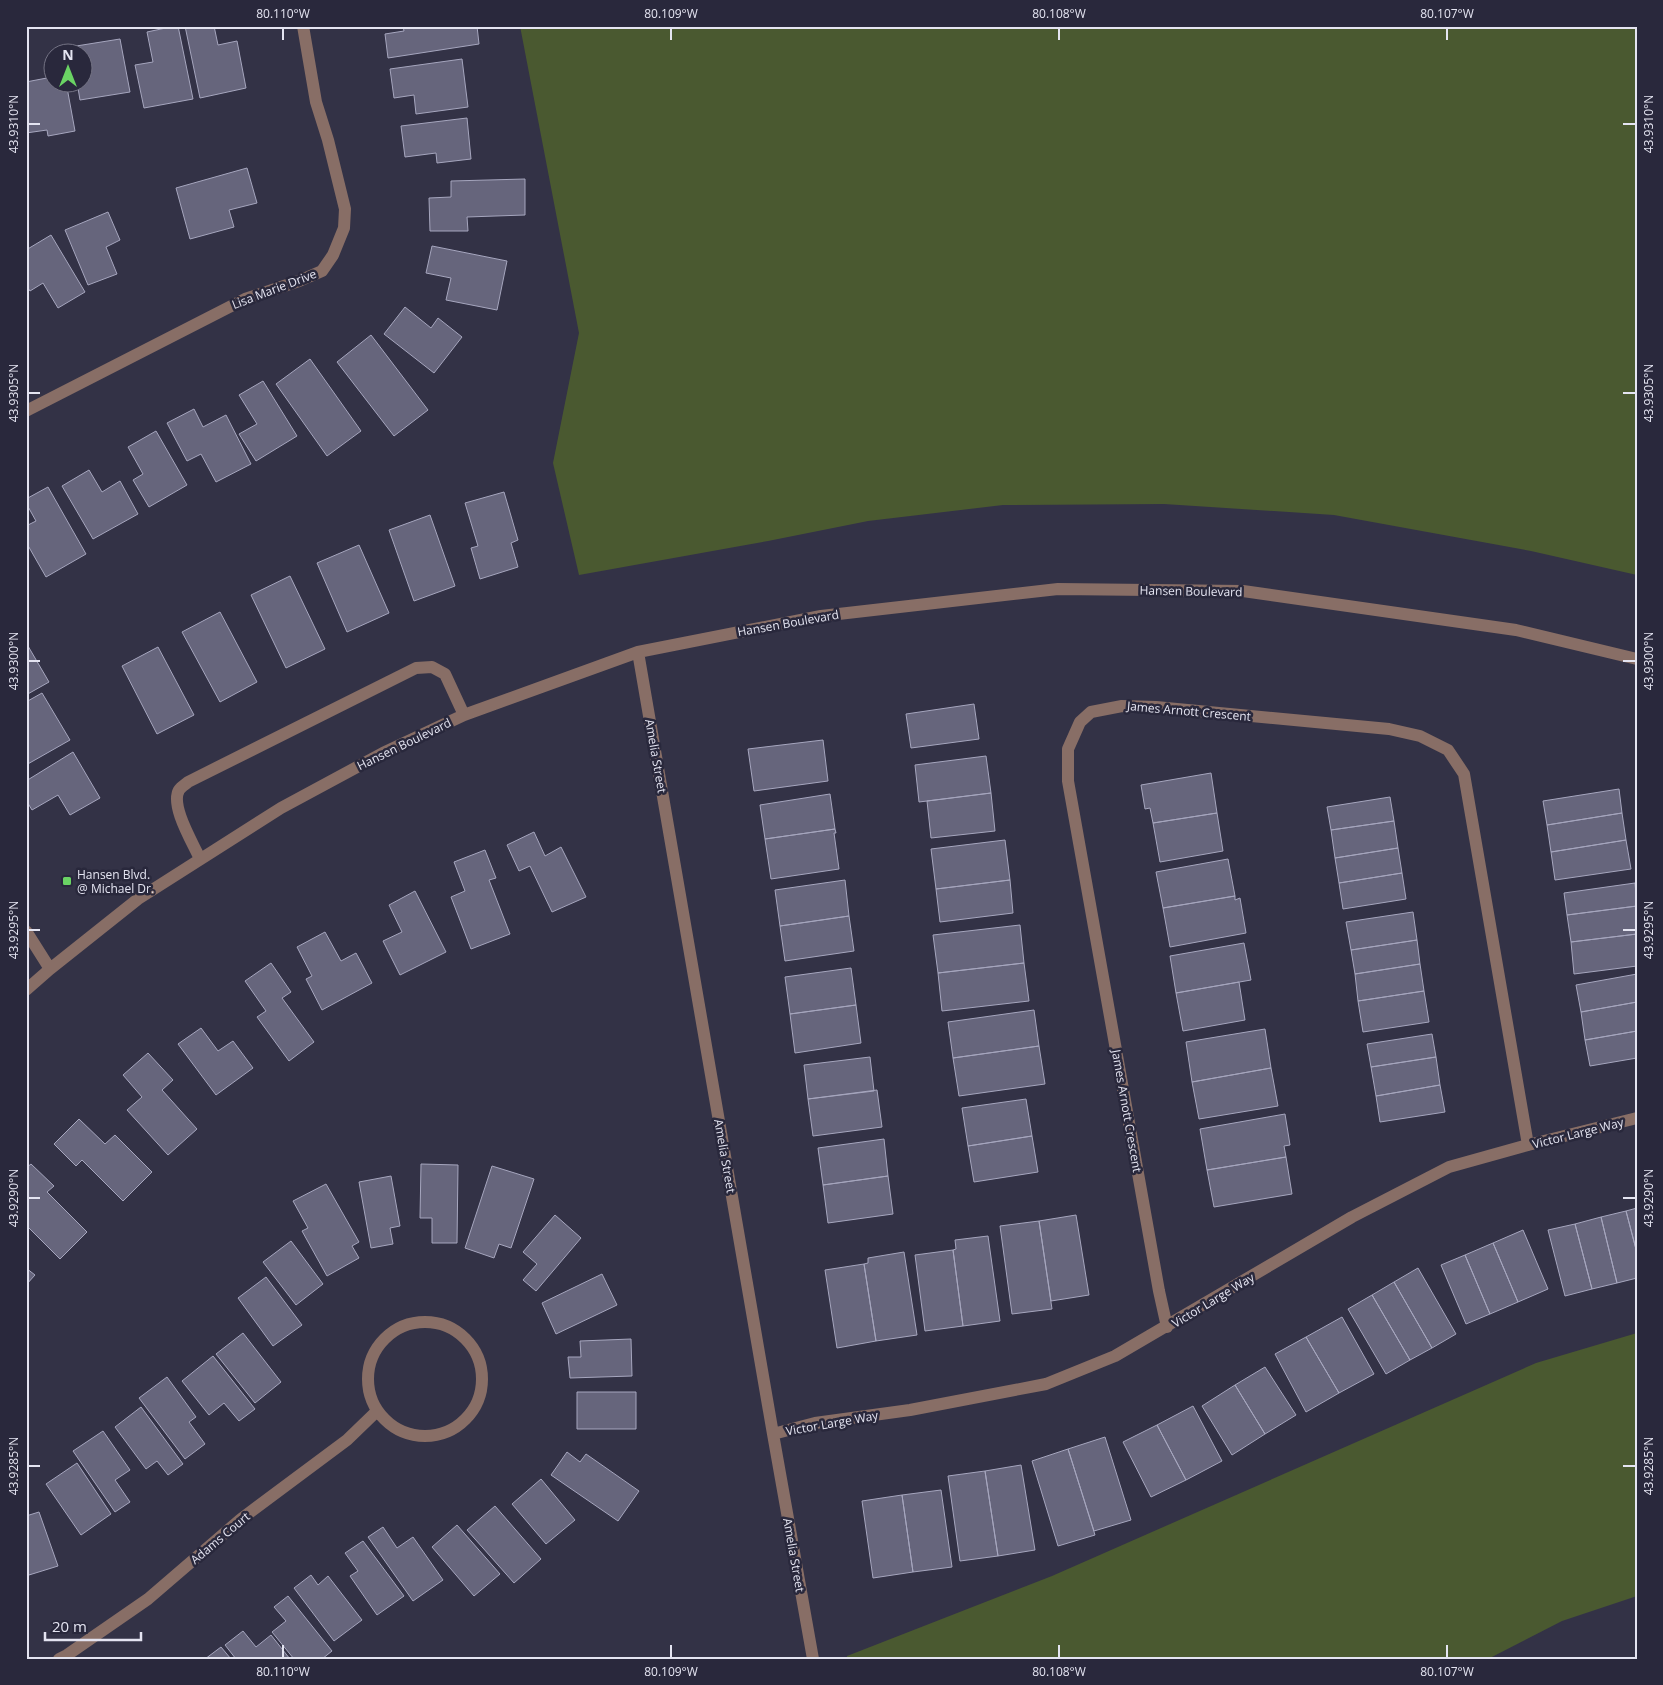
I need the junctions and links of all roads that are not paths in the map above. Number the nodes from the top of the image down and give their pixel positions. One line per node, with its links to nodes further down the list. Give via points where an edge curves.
1 (303, 26): 2 (street, Lisa Marie Drive, via 316,102 345,209 344,228 333,255 322,271 244,299)
2 (26, 411)
3 (638, 652): 4 (street, Hansen Boulevard, via 821,616 1078,589 1243,591 1516,630); 5 (street, Hansen Boulevard); 14 (street, Amelia Street)
4 (1637, 659)
5 (464, 715): 6 (street, Hansen Boulevard, via 289,803); 6 (street, via 446,674 432,667 416,668 188,782 179,790 178,812)
6 (200, 859): 8 (street, Hansen Boulevard, via 138,899)
7 (26, 931): 8 (street)
8 (50, 969): 9 (street, Hansen Boulevard)
9 (26, 990)
10 (1637, 1118): 11 (street, Victor Large Way)
11 (1528, 1145): 12 (street, Victor Large Way, via 1449,1167 1352,1217); 12 (street, James Arnott Crescent, via 1464,774 1448,750 1420,736 1389,729 1156,707 1122,706 1092,712 1080,722 1068,749 1068,781)
12 (1167, 1327): 14 (street, Victor Large Way, via 1115,1356 1046,1384)
13 (377, 1411): 13 (street, via 391,1426 409,1434 429,1436 450,1430 467,1419 479,1399 483,1379 481,1364 472,1346 447,1326 427,1322 409,1324 391,1332 374,1352 368,1373 369,1393); 15 (street, Adams Court, via 346,1440 241,1519 148,1599)
14 (772, 1434): 16 (street, Amelia Street)
15 (59, 1659)
16 (813, 1659)

